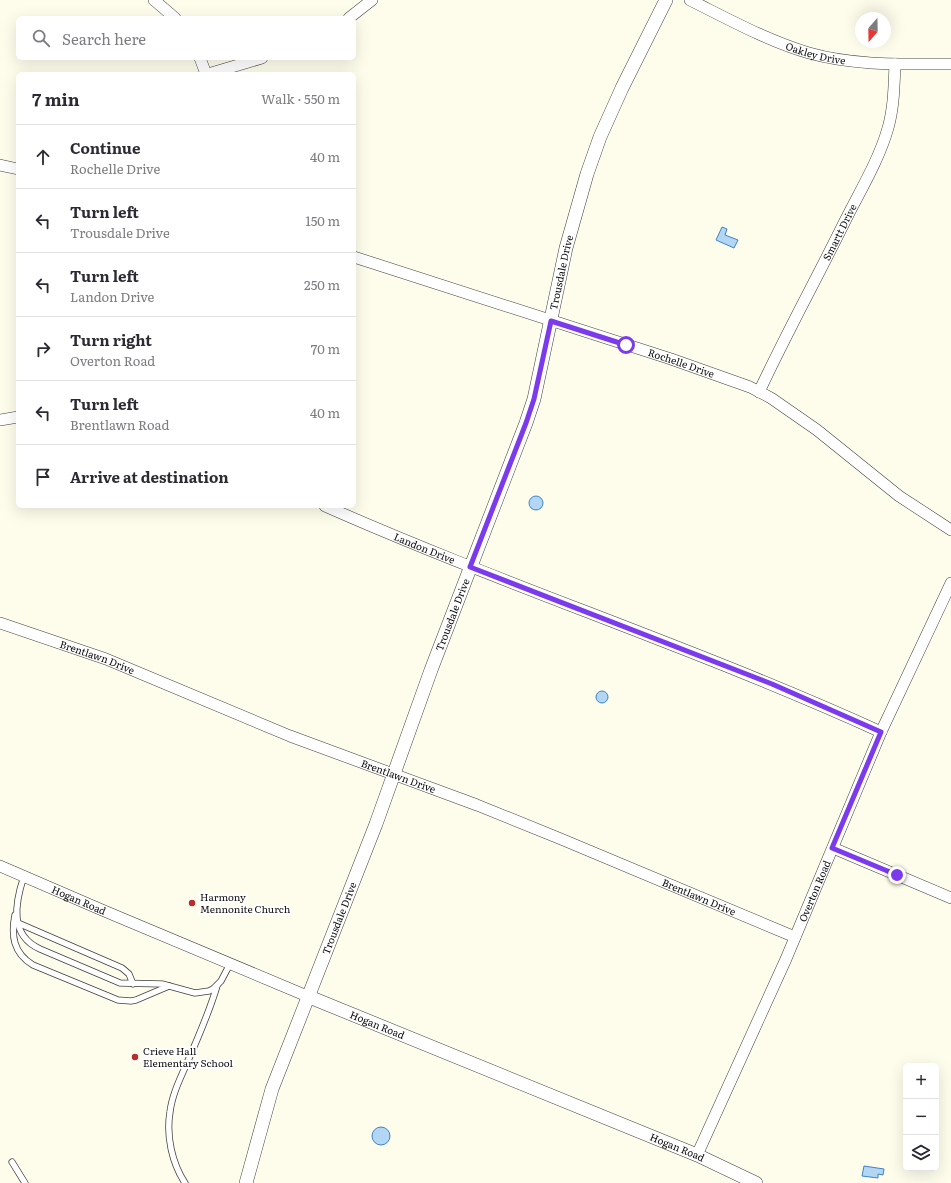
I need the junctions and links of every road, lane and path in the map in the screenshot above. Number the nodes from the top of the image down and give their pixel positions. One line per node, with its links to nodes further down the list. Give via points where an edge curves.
1 (154, 0): 5 (street)
2 (372, 0): 6 (street)
3 (666, 0): 16 (street, Trousdale Drive, via 622,88 592,159 574,220)
4 (690, 0): 9 (street, Oakley Drive, via 769,38 809,53 838,59)
5 (173, 16)
6 (352, 16)
7 (201, 60): 11 (street)
8 (255, 60): 12 (street)
9 (895, 64): 10 (street, Oakley Drive); 17 (street, Smartt Drive, via 890,117 877,156)
10 (951, 64)
11 (206, 72)
12 (214, 72)
13 (0, 165): 14 (street)
14 (16, 169)
15 (356, 258): 16 (street, Rochelle Drive)
16 (551, 321): 17 (street, Rochelle Drive, via 671,359); 22 (street, Trousdale Drive, via 534,399)
17 (760, 392): 21 (street, Rochelle Drive, via 817,430 899,496)
18 (16, 417): 19 (street)
19 (0, 420)
20 (330, 508): 22 (street, Landon Drive)
21 (951, 530)
22 (470, 567): 25 (street, Landon Drive, via 772,684); 26 (street, Trousdale Drive)
23 (951, 583): 25 (street, Overton Road)
24 (0, 623): 26 (street, Brentlawn Drive, via 106,659 290,736)
25 (881, 732): 27 (street, Overton Road)
26 (394, 774): 33 (street, Brentlawn Drive, via 561,839); 38 (street, Trousdale Drive)
27 (832, 848): 30 (street); 33 (street, Overton Road)
28 (0, 866): 29 (street, Hogan Road)
29 (24, 876): 31 (lane); 34 (street, Hogan Road)
30 (951, 898)
31 (17, 902): 32 (lane); 36 (lane, via 13,936 18,949 33,965 118,1000 136,1000)
32 (18, 923): 35 (lane, via 122,968 129,974); 35 (lane, via 26,938 35,947 120,983)
33 (795, 937): 39 (street, Overton Road)
34 (230, 964): 37 (lane); 38 (street, Hogan Road)
35 (133, 984): 36 (lane)
36 (169, 986): 37 (lane, via 195,993 209,991)
37 (217, 986): 42 (lane, via 174,1094 170,1112 171,1146)
38 (307, 996): 39 (street, Hogan Road); 43 (street, Trousdale Drive, via 272,1089)
39 (697, 1156): 44 (street, Hogan Road)
40 (12, 1162): 41 (lane)
41 (25, 1183)
42 (184, 1183)
43 (246, 1183)
44 (756, 1183)

